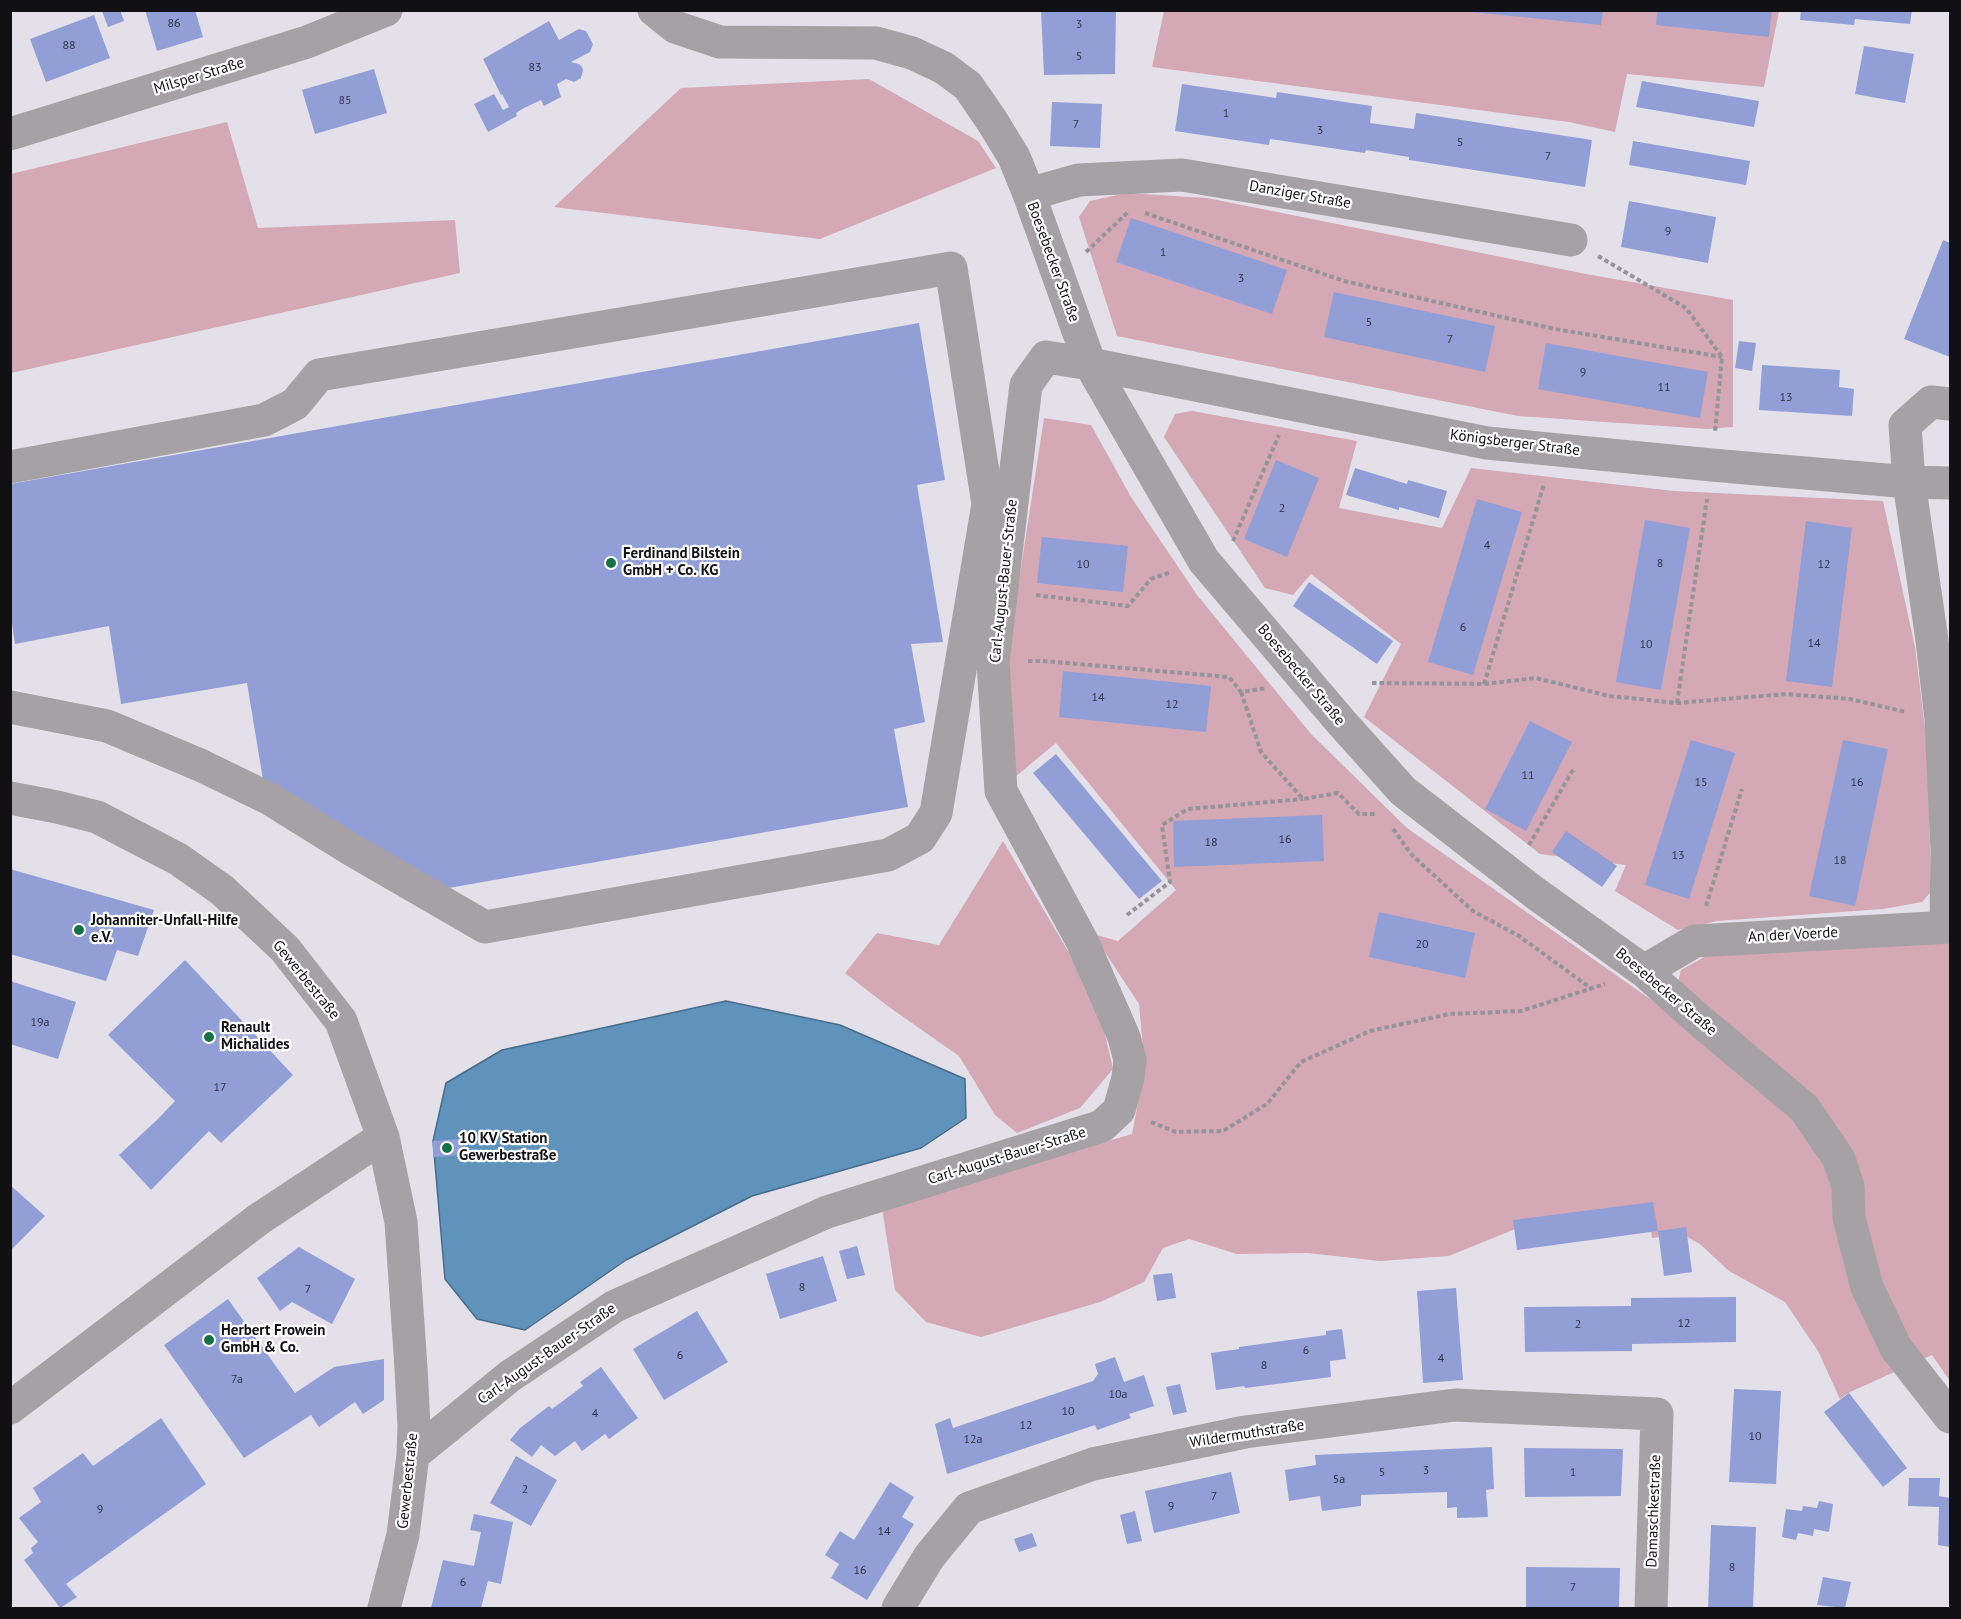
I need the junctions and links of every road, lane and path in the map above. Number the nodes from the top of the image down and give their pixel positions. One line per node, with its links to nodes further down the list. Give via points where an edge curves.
1 (386, 10): 3 (street, Milsper Straße, via 307,42)
2 (654, 10): 4 (street, Boesebecker Straße, via 675,27 720,42 876,43 912,52 968,86 1014,157)
3 (10, 134)
4 (1029, 194): 7 (street, Danziger Straße, via 1079,180 1182,175); 8 (street, Boesebecker Straße)
5 (1132, 208): 8 (path)
6 (1143, 212): 9 (path, via 1344,281 1555,329)
7 (1571, 240)
8 (1059, 277): 10 (street, Boesebecker Straße)
9 (1722, 357)
10 (1090, 364): 12 (street, Königsberger Straße, via 1486,443); 13 (street, Carl-August-Bauer-Straße, via 1046,357 1026,385); 19 (street, Boesebecker Straße, via 1204,561)
11 (1950, 404): 16 (street, via 1931,402 1905,425)
12 (1554, 449): 16 (street, Königsberger Straße); 21 (path)
13 (1019, 451): 14 (street); 18 (street, Carl-August-Bauer-Straße)
14 (980, 458): 15 (street, via 951,268 319,375 295,404 264,420); 23 (street, via 988,504 936,813 920,838 888,855 485,927 270,799 200,765 107,726)
15 (10, 467)
16 (1909, 482): 17 (street, Königsberger Straße); 24 (street)
17 (1950, 483)
18 (993, 662): 22 (path, via 1043,661 1229,677); 36 (street, Carl-August-Bauer-Straße, via 1001,791 1083,941 1125,1037 1130,1060)
19 (1307, 683): 22 (path); 29 (street, Boesebecker Straße)
20 (1372, 683): 21 (path)
21 (1484, 684): 24 (path, via 1536,678 1609,696 1677,703 1786,694 1850,699)
22 (1241, 692): 28 (path, via 1261,752)
23 (10, 707)
24 (1941, 720): 32 (street)
25 (1574, 768): 30 (path)
26 (1742, 789): 33 (path)
27 (10, 798): 37 (street, Gewerbestraße, via 97,817 178,859 222,890 285,949 341,1021)
28 (1303, 799): 29 (path, via 1338,793 1359,814); 31 (path, via 1188,809 1162,825 1170,882)
29 (1393, 803): 30 (street, Boesebecker Straße); 35 (path, via 1412,855 1473,911 1519,936)
30 (1512, 876): 34 (street, Boesebecker Straße)
31 (1127, 915)
32 (1948, 926): 33 (street, An der Voerde)
33 (1695, 941): 34 (street, An der Voerde)
34 (1644, 971): 35 (path); 40 (street, Boesebecker Straße, via 1804,1108 1839,1159 1867,1287 1896,1348)
35 (1592, 989): 36 (path, via 1521,1011 1449,1014 1370,1030 1301,1062 1267,1104 1223,1131 1176,1132)
36 (1119, 1110): 41 (street, Carl-August-Bauer-Straße, via 1102,1126 827,1212 615,1306 510,1376)
37 (383, 1137): 38 (street, via 251,1225); 41 (street, Gewerbestraße, via 401,1222)
38 (10, 1408)
39 (1657, 1414): 43 (street, Wildermuthstraße, via 1455,1405 1245,1432 1093,1464 969,1508 929,1557); 44 (street, Damaschkestraße)
40 (1950, 1417)
41 (413, 1455): 42 (street, Gewerbestraße, via 403,1535)
42 (384, 1608)
43 (898, 1608)
44 (1651, 1608)

